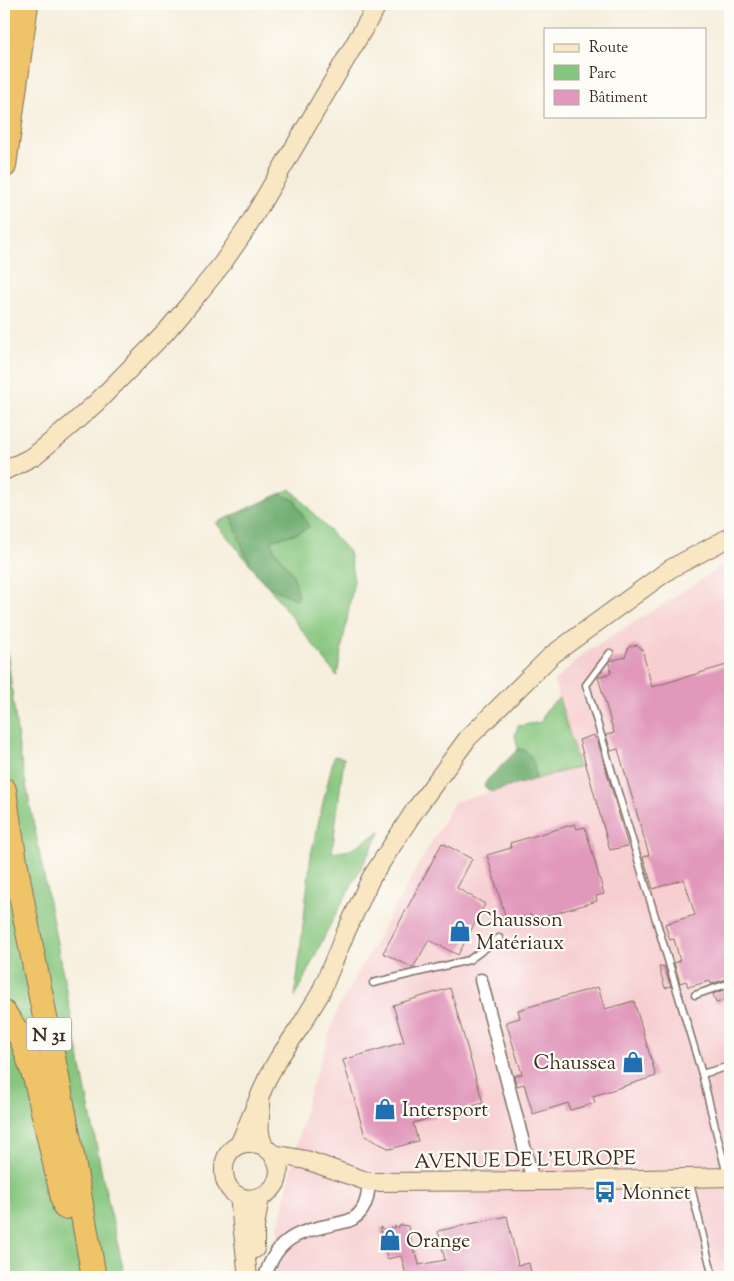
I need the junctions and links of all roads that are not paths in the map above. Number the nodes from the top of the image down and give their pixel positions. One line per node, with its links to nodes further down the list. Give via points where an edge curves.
1 (7, 4): 4 (highway)
2 (26, 4): 5 (highway)
3 (378, 4): 6 (main road, via 248,228 222,264 164,334 70,428 34,456)
4 (4, 25)
5 (4, 166)
6 (4, 471)
7 (730, 529): 9 (main road)
8 (730, 537): 9 (main road)
9 (670, 569): 22 (main road, via 552,655 468,738 415,810 372,878 320,994 278,1059)
10 (610, 653): 21 (lane, via 586,685)
11 (4, 790): 19 (highway, N 31, via 20,891)
12 (4, 877): 33 (highway, N 31)
13 (499, 938): 15 (lane, via 469,960)
14 (481, 980): 29 (street)
15 (374, 983)
16 (730, 984): 17 (lane)
17 (695, 995)
18 (4, 1012): 33 (highway, via 22,1040 36,1080)
19 (54, 1058): 34 (highway, N 31); 35 (highway)
20 (730, 1066): 21 (lane)
21 (702, 1074): 27 (lane)
22 (262, 1095): 23 (main road); 24 (main road, via 259,1127)
23 (239, 1145): 24 (main road, via 256,1143); 31 (main road, via 226,1158 224,1166 226,1184)
24 (269, 1150): 25 (main road, AVENUE DE L'EUROPE); 26 (main road, via 278,1165)
25 (323, 1167): 26 (main road, via 308,1166); 30 (main road, AVENUE DE L'EUROPE)
26 (278, 1177): 32 (main road, via 272,1189)
27 (729, 1177): 28 (main road, AVENUE DE L'EUROPE)
28 (689, 1178): 29 (main road, AVENUE DE L'EUROPE); 39 (lane)
29 (533, 1181): 30 (main road, AVENUE DE L'EUROPE)
30 (369, 1182): 38 (street, via 361,1213 354,1219 294,1235 275,1255)
31 (239, 1196): 32 (main road); 36 (main road)
32 (260, 1197): 37 (main road, via 255,1227)
33 (81, 1277)
34 (94, 1277)
35 (103, 1277)
36 (248, 1277)
37 (258, 1277)
38 (265, 1277)
39 (713, 1277)

